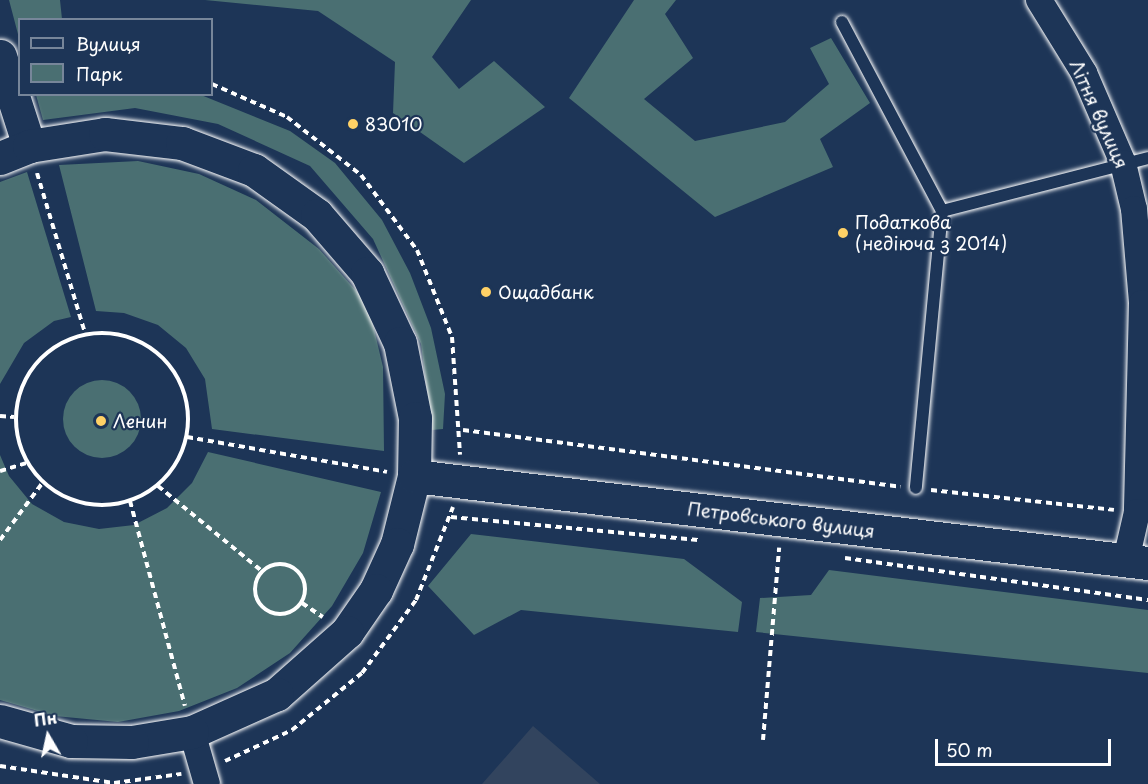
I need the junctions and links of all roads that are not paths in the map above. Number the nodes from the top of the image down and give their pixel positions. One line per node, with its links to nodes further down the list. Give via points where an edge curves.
1 (1039, 0): 6 (street, Літня вулиця, via 1084,73)
2 (842, 22): 7 (lane)
3 (0, 56): 4 (main road)
4 (14, 152): 8 (main road, via 105,134 182,143 254,170 317,214 367,273 400,342 415,418)
5 (1148, 158): 6 (lane)
6 (1123, 163): 7 (lane); 10 (street, Літня вулиця, via 1143,303)
7 (942, 211): 9 (lane)
8 (414, 476): 10 (main road, Петровського вулиця); 12 (main road, via 397,544 376,590 346,632 277,694)
9 (916, 488)
10 (1137, 561)
11 (0, 721): 12 (main road, via 71,741 132,742)
12 (192, 732): 13 (street)
13 (205, 777)

